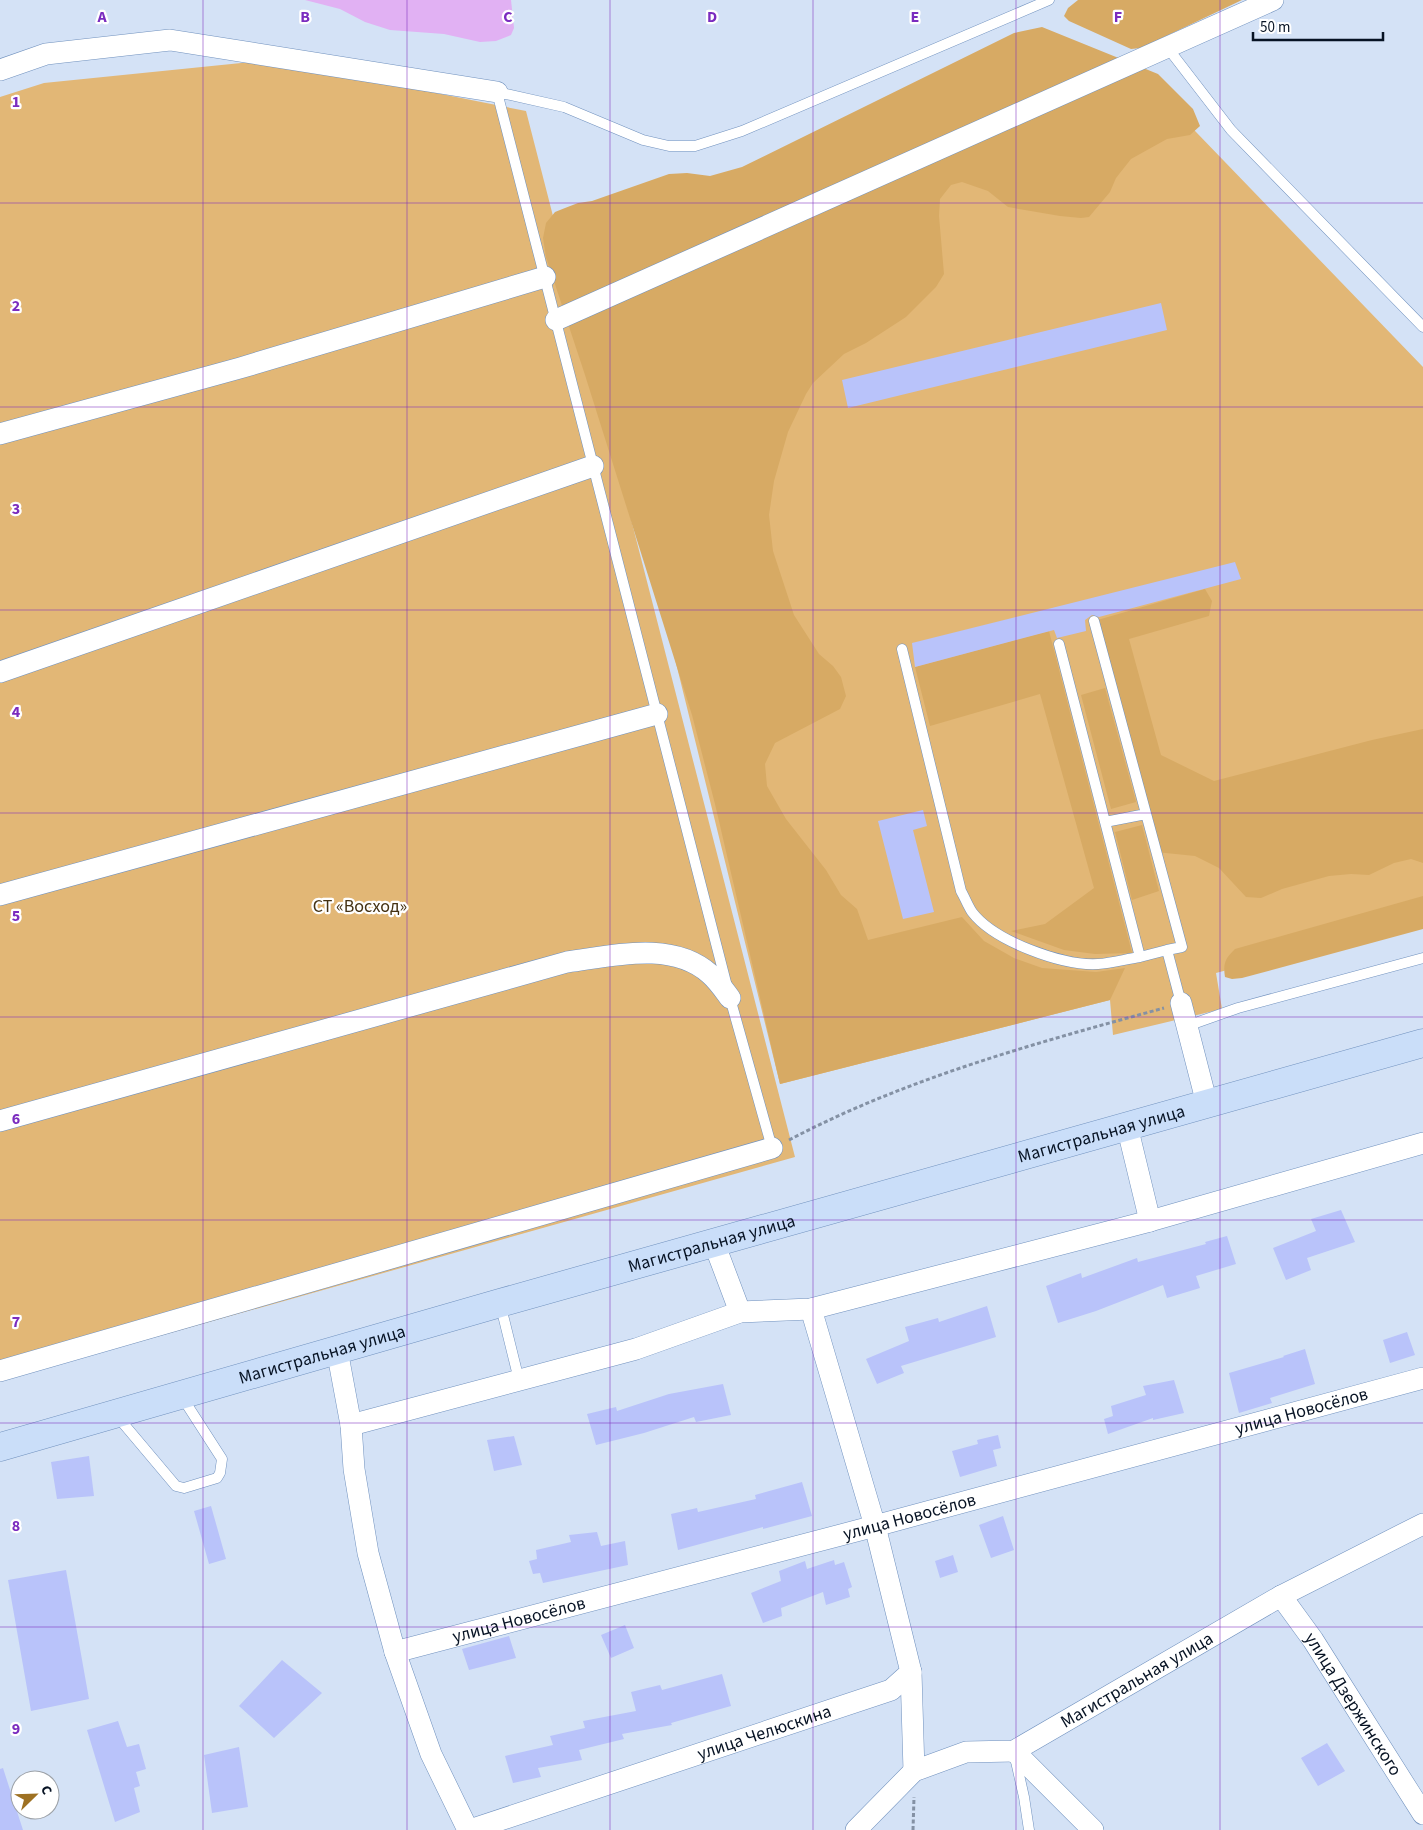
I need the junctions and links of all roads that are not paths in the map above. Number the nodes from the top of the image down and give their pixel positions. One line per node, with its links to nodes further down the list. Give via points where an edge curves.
1 (1049, 0): 5 (lane, via 742,131 694,146 669,146 643,140 564,107)
2 (1273, 0): 3 (street)
3 (1167, 47): 7 (street); 8 (lane, via 1230,130)
4 (0, 70): 5 (street, via 46,54 170,40)
5 (497, 92): 6 (lane)
6 (545, 278): 7 (lane); 9 (street, via 240,368)
7 (556, 320): 10 (lane)
8 (1423, 327)
9 (0, 434)
10 (593, 466): 14 (street); 15 (lane)
11 (1094, 622): 16 (lane)
12 (1059, 644): 17 (lane)
13 (902, 649): 20 (lane, via 961,892 973,913 1016,944 1061,960 1098,964)
14 (0, 672)
15 (657, 714): 18 (street); 22 (lane)
16 (1146, 814): 17 (lane); 19 (lane, via 1182,947)
17 (1105, 822): 20 (lane)
18 (0, 895)
19 (1167, 950): 20 (lane); 23 (lane)
20 (1140, 957)
21 (1423, 958): 24 (lane, via 1238,1008)
22 (730, 998): 27 (street, via 710,974 692,962 668,954 625,954 567,962); 30 (lane)
23 (1181, 1003): 24 (street)
24 (1187, 1026): 26 (street)
25 (1423, 1043): 26 (main road, Магистральная улица)
26 (1207, 1104): 28 (main road, Магистральная улица)
27 (0, 1121)
28 (1127, 1126): 31 (street); 32 (main road, Магистральная улица)
29 (1423, 1143): 31 (street)
30 (772, 1148): 37 (street)
31 (1150, 1221): 34 (street)
32 (714, 1243): 33 (main road, Магистральная улица); 35 (street)
33 (500, 1303): 36 (main road, Магистральная улица); 39 (lane)
34 (811, 1309): 35 (street); 45 (street)
35 (740, 1312): 39 (street, via 636,1349)
36 (336, 1350): 40 (main road, Магистральная улица); 42 (street)
37 (0, 1371)
38 (1423, 1378): 45 (street, улица Новосёлов)
39 (519, 1380): 42 (street)
40 (180, 1395): 41 (main road, Магистральная улица); 41 (lane, via 222,1459 217,1478 184,1488 176,1486)
41 (114, 1414): 43 (main road, Магистральная улица)
42 (351, 1425): 47 (street, via 354,1469 368,1553)
43 (0, 1447)
44 (1423, 1524): 46 (street, Магистральная улица)
45 (875, 1526): 47 (street, улица Новосёлов); 48 (street)
46 (1281, 1596): 49 (street, Магистральная улица); 51 (street, улица Дзержинского, via 1313,1640)
47 (395, 1652): 52 (street, via 431,1754)
48 (911, 1672): 50 (street); 52 (street, улица Челюскина, via 891,1690)
49 (1014, 1751): 50 (street, Магистральная улица, via 966,1752); 54 (lane); 55 (street)
50 (914, 1771): 53 (street, Магистральная улица)
51 (1423, 1814)
52 (469, 1830)
53 (856, 1830)
54 (1029, 1830)
55 (1093, 1830)

